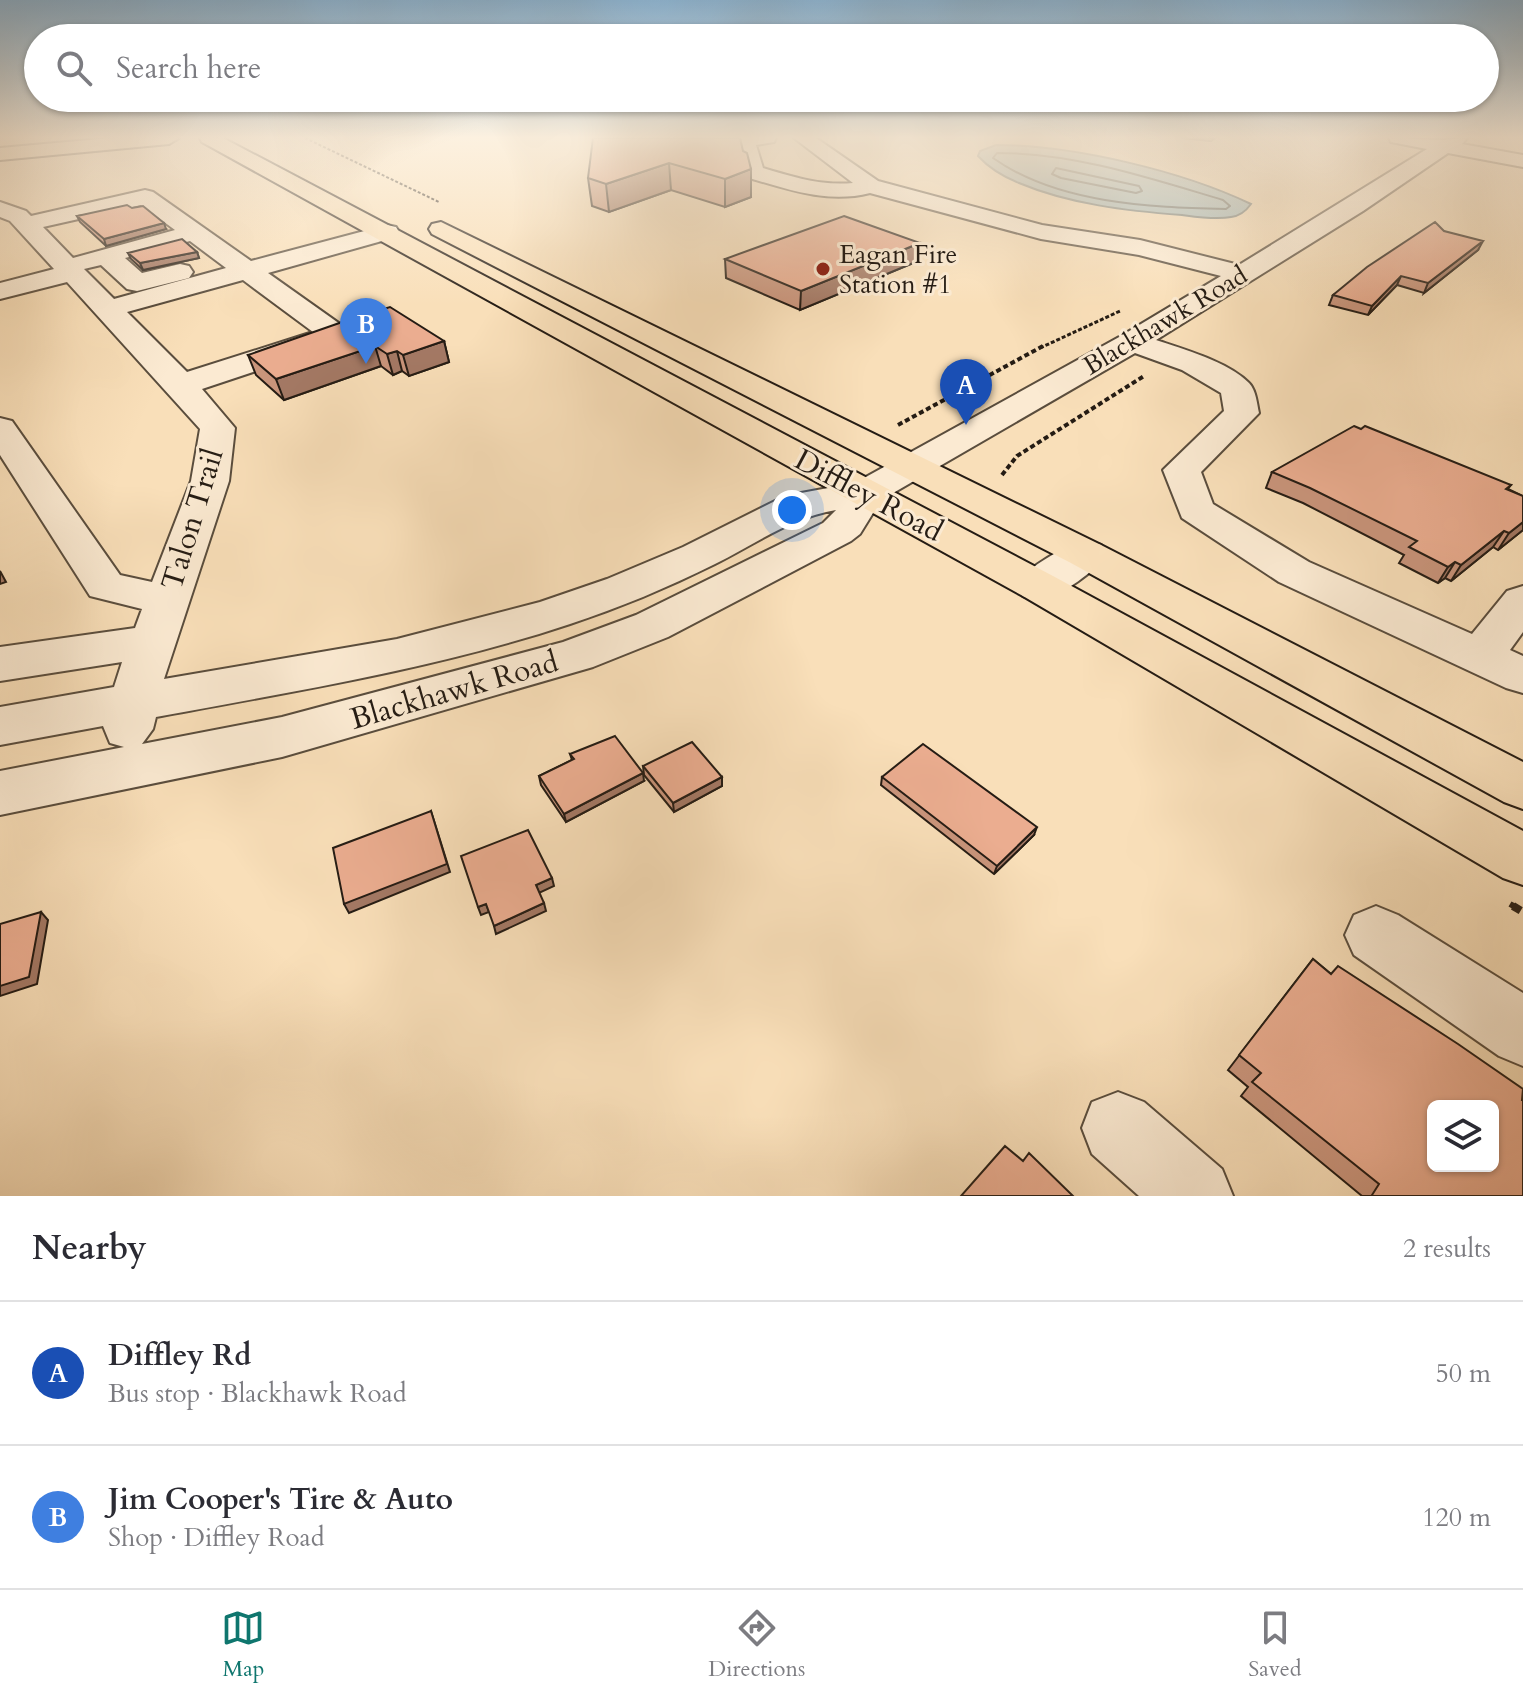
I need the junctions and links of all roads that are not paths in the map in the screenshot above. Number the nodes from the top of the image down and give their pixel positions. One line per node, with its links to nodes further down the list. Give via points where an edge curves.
1 (315, 194): 6 (main road, Diffley Road)
2 (899, 194): 11 (street, via 1041,232 1140,248)
3 (1369, 194): 11 (street, Blackhawk Road)
4 (414, 215): 17 (main road, Diffley Road)
5 (13, 217): 7 (street, via 145,197); 10 (street, Talon Trail)
6 (387, 232): 9 (street); 18 (main road, Diffley Road)
7 (194, 233): 8 (street); 9 (street)
8 (105, 255): 9 (street, via 137,283); 10 (street)
9 (237, 265): 13 (street); 15 (street, via 336,335)
10 (69, 269): 12 (street); 13 (street, Talon Trail)
11 (1243, 274): 14 (street, Blackhawk Road)
12 (0, 291)
13 (108, 309): 15 (street, Talon Trail)
14 (1128, 326): 17 (street, Blackhawk Road); 23 (street, via 1236,388 1242,413 1182,470 1196,510 1294,572)
15 (181, 385): 22 (street, Talon Trail, via 218,428 210,481)
16 (0, 428): 22 (street, via 105,586)
17 (905, 446): 18 (street, Blackhawk Road); 19 (main road, Diffley Road)
18 (866, 493): 20 (main road, Diffley Road); 26 (street, Blackhawk Road, via 799,504 698,556 553,614 397,656); 28 (street, Blackhawk Road, via 837,532 652,626 576,655 282,737)
19 (1086, 554): 20 (street); 29 (main road, Diffley Road)
20 (1038, 586): 31 (main road, Diffley Road)
21 (1523, 601): 23 (street)
22 (160, 621): 24 (street); 26 (street, Talon Trail)
23 (1480, 656): 25 (street)
24 (0, 664)
25 (1523, 676)
26 (134, 703): 27 (street, Blackhawk Road); 28 (street, Talon Trail)
27 (0, 726)
28 (118, 771): 30 (street, Blackhawk Road)
29 (1523, 787)
30 (0, 793)
31 (1523, 860)
32 (1376, 935): 33 (street)
33 (1523, 1032)
34 (1118, 1128): 35 (street)
35 (1195, 1196)

